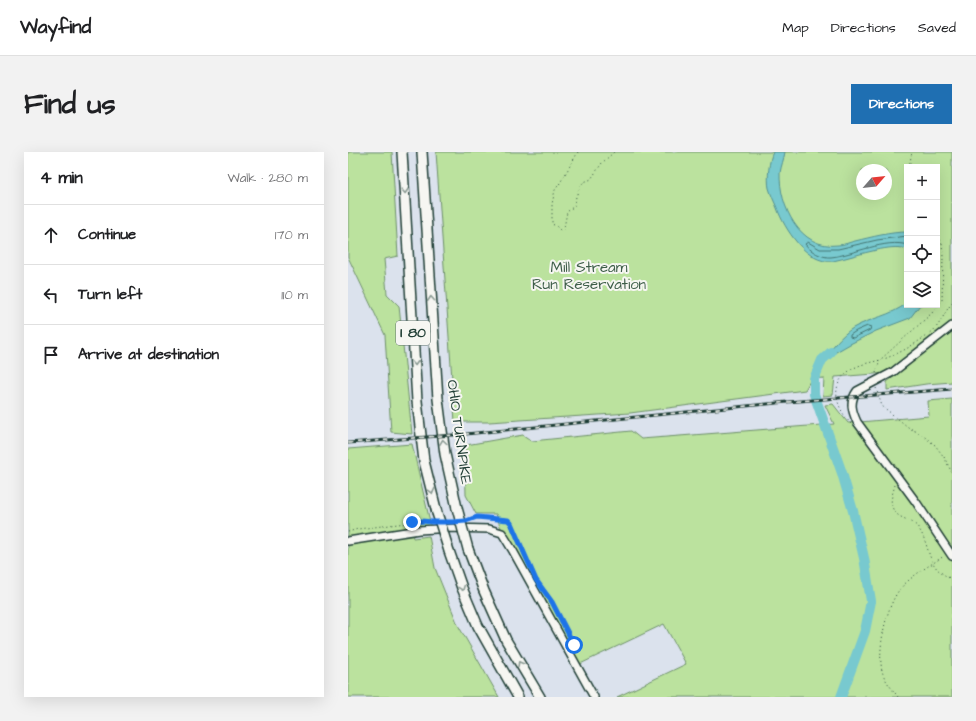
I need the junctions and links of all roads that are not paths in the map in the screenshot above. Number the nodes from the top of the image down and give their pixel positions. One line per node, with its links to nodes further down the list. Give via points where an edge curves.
1 (402, 152): 6 (highway, I 80, one-way to 6, bridge, via 417,401 424,461 437,513 462,588 478,626)
2 (422, 152): 7 (highway, OHIO TURNPIKE / I 80, one-way to 2, bridge, via 506,640 484,591 468,549 445,454 438,399)
3 (952, 326): 5 (street, via 893,372 857,391 851,403 857,422)
4 (348, 541): 8 (street, via 419,530 452,528 489,530 502,534 514,551)
5 (951, 554)
6 (518, 697)
7 (540, 697)
8 (594, 697)

